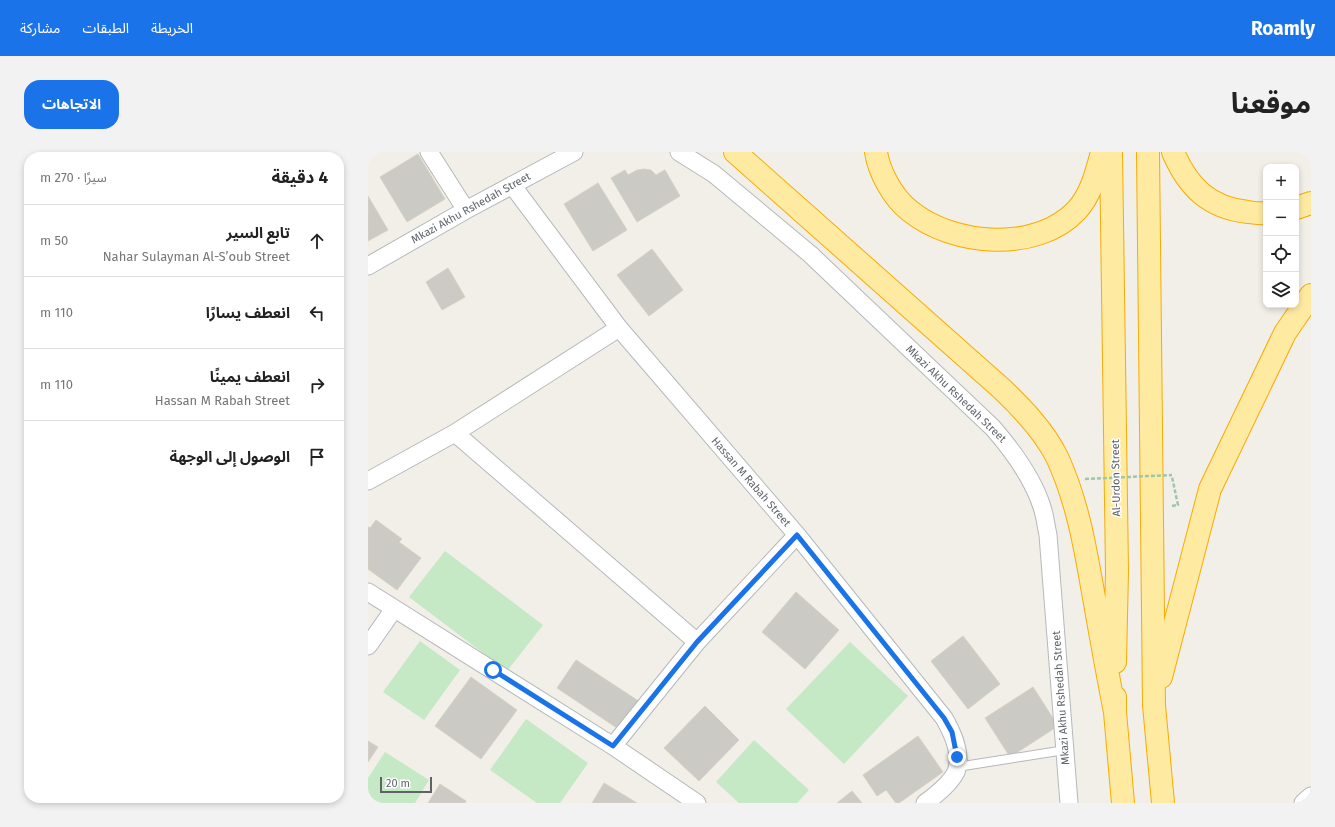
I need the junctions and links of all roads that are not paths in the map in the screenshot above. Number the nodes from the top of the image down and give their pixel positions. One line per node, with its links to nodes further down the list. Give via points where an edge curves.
1 (429, 152): 13 (street)
2 (574, 152): 10 (street, Mkazi Akhu Rshedah Street)
3 (679, 152): 28 (street, Mkazi Akhu Rshedah Street, via 714,174 810,254 1010,447 1042,507 1048,534)
4 (735, 152): 26 (highway, via 1002,389 1041,432 1056,457 1077,514)
5 (876, 152): 6 (highway, via 881,172 910,212 949,232 966,237 1005,240 1037,235 1065,221 1083,203)
6 (1102, 152)
7 (1111, 152): 26 (highway, Al-Urdon Street, via 1117,571)
8 (1148, 152): 25 (highway)
9 (1173, 152): 14 (highway, via 1189,182 1208,200 1234,211)
10 (512, 185): 13 (street, Mkazi Akhu Rshedah Street); 17 (street, Hassan M Rabah Street)
11 (1311, 203): 12 (highway)
12 (1299, 207)
13 (466, 210): 15 (street, Mkazi Akhu Rshedah Street)
14 (1263, 213)
15 (368, 266)
16 (1311, 295): 25 (highway, via 1285,333 1210,489)
17 (619, 328): 18 (street); 20 (street, Hassan M Rabah Street)
18 (455, 433): 19 (street); 23 (street)
19 (368, 481)
20 (797, 535): 23 (street); 29 (street, Hassan M Rabah Street, via 944,718 952,732)
21 (368, 592): 22 (street)
22 (394, 609): 24 (street); 27 (street)
23 (697, 642): 27 (street)
24 (368, 646)
25 (1154, 705): 35 (highway)
26 (1115, 712): 34 (highway, Al-Urdon Street)
27 (613, 746): 31 (street)
28 (1065, 750): 29 (lane); 33 (street, Mkazi Akhu Rshedah Street)
29 (957, 767): 32 (street, via 948,782)
30 (1311, 796): 36 (street)
31 (697, 803)
32 (925, 803)
33 (1069, 803)
34 (1123, 803)
35 (1163, 803)
36 (1303, 803)

